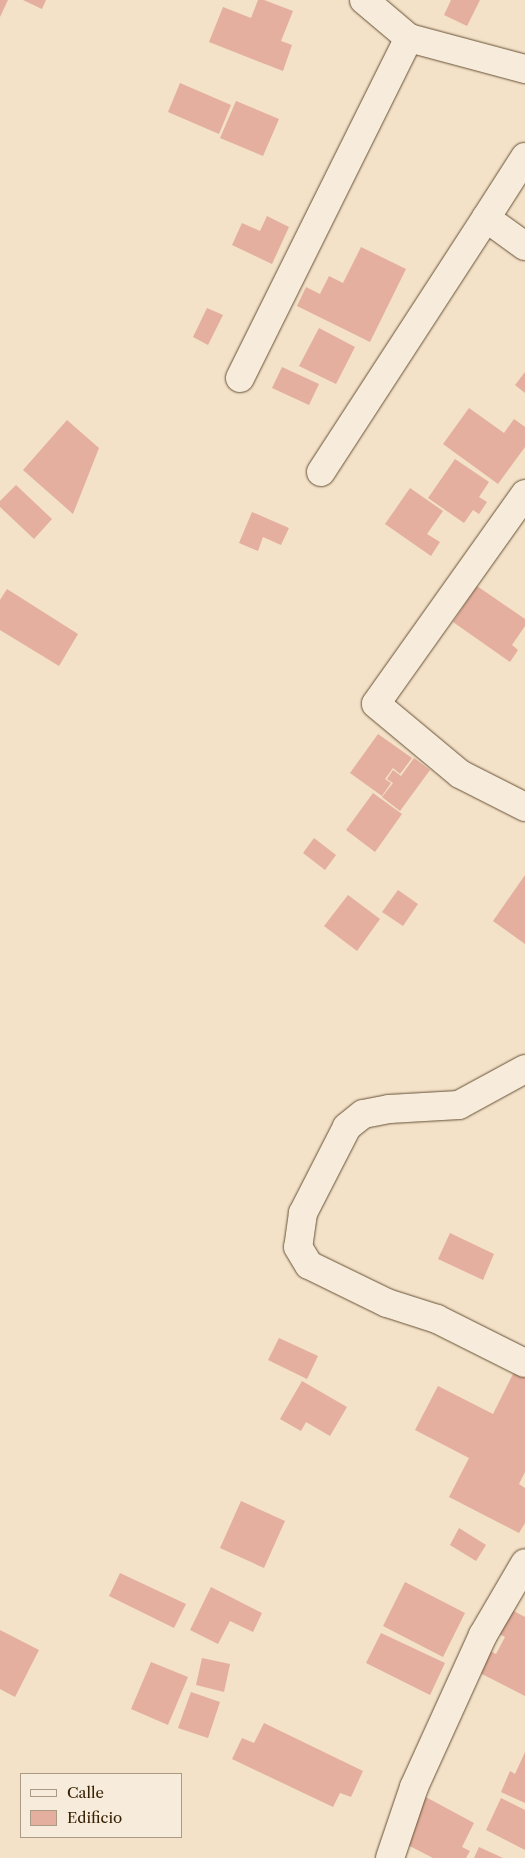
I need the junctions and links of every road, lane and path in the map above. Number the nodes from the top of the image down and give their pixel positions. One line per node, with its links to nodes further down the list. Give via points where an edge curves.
1 (364, 0): 2 (street)
2 (409, 38): 3 (street); 7 (street)
3 (525, 69)
4 (525, 157): 5 (street)
5 (486, 218): 6 (street); 8 (street)
6 (525, 246)
7 (240, 378)
8 (321, 472)
9 (525, 494): 10 (street, via 376,704 460,774)
10 (525, 807)
11 (525, 1069): 12 (street, via 459,1105 389,1109 363,1114 347,1127 303,1213 298,1247 310,1265 386,1303 437,1319)
12 (525, 1363)
13 (525, 1563): 14 (street, via 483,1635 414,1787)
14 (390, 1858)

